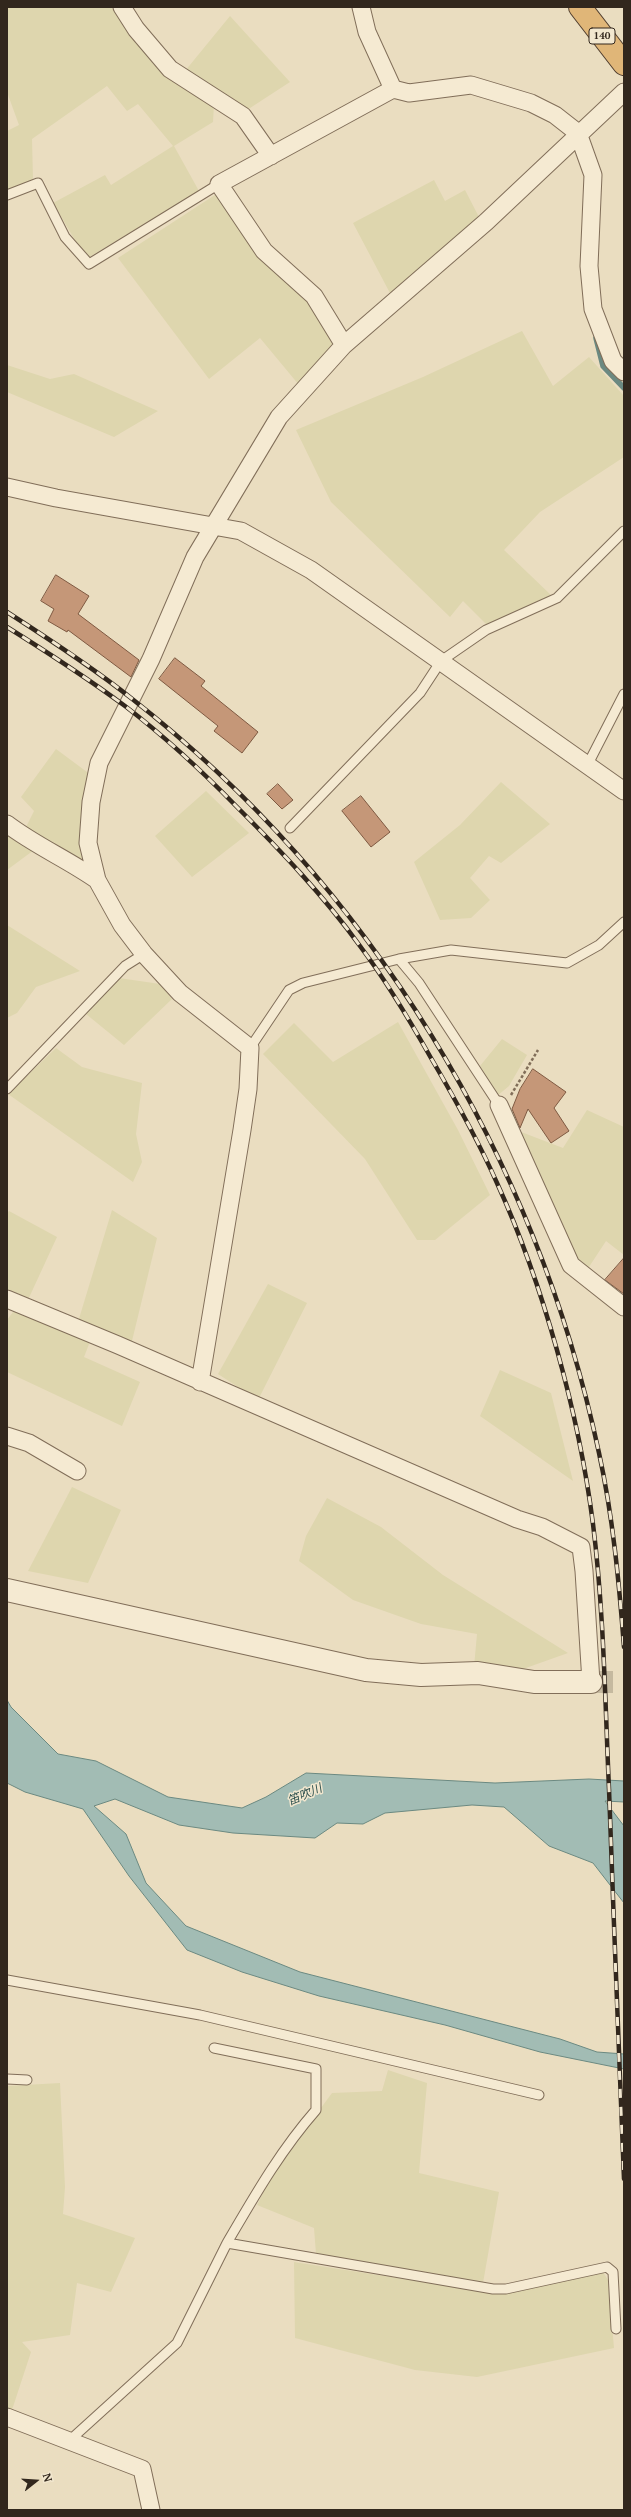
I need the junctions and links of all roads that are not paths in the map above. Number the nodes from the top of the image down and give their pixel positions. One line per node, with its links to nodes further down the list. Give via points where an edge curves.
1 (122, 7): 8 (street, via 136,29 170,69 242,116)
2 (361, 7): 5 (street, via 367,32)
3 (580, 7): 4 (highway, 140)
4 (624, 64)
5 (393, 88): 7 (street, via 408,93 471,85 531,103 554,115); 8 (street)
6 (624, 92): 7 (street)
7 (578, 133): 11 (street, via 557,157 486,222); 12 (street, via 593,174 589,266 593,308 613,361)
8 (271, 156): 9 (street)
9 (219, 184): 10 (lane, via 89,264 65,237 38,183); 11 (street, via 264,251 314,296)
10 (7, 195)
11 (344, 345): 14 (street, via 280,417)
12 (624, 372)
13 (7, 487): 14 (street)
14 (213, 525): 16 (street, via 241,531 311,570); 22 (street, via 195,557 151,659 99,762 91,802 88,842)
15 (624, 531): 16 (lane, via 557,598 486,630)
16 (441, 661): 18 (street); 21 (lane, via 420,692)
17 (624, 694): 18 (lane)
18 (588, 764): 19 (street)
19 (624, 791)
20 (7, 824): 22 (street, via 33,843 69,860)
21 (290, 828)
22 (97, 880): 24 (street, via 122,925)
23 (624, 922): 25 (lane, via 599,945 567,963 451,950)
24 (144, 954): 26 (street, via 180,993); 27 (lane, via 125,966)
25 (399, 959): 26 (lane, via 303,983 289,990); 28 (lane, via 419,983)
26 (250, 1048): 31 (street, via 242,1130)
27 (7, 1088)
28 (499, 1105): 30 (street, via 571,1265)
29 (9, 1303): 31 (street, via 118,1345)
30 (624, 1307)
31 (200, 1382): 35 (street, via 517,1519 542,1527 581,1547)
32 (7, 1436): 33 (street, via 28,1443)
33 (77, 1471)
34 (7, 1590): 35 (street, via 366,1670 421,1675 478,1673 534,1682)
35 (591, 1682)
36 (7, 1980): 40 (lane, via 200,2015)
37 (214, 2048): 41 (lane, via 316,2069 316,2110 297,2131 261,2184)
38 (7, 2079): 39 (lane)
39 (27, 2080)
40 (539, 2095)
41 (227, 2243): 42 (lane, via 494,2289 506,2289 607,2267 612,2272); 44 (lane, via 177,2342)
42 (616, 2329)
43 (7, 2417): 44 (street)
44 (69, 2441): 45 (street, via 142,2469)
45 (151, 2510)

